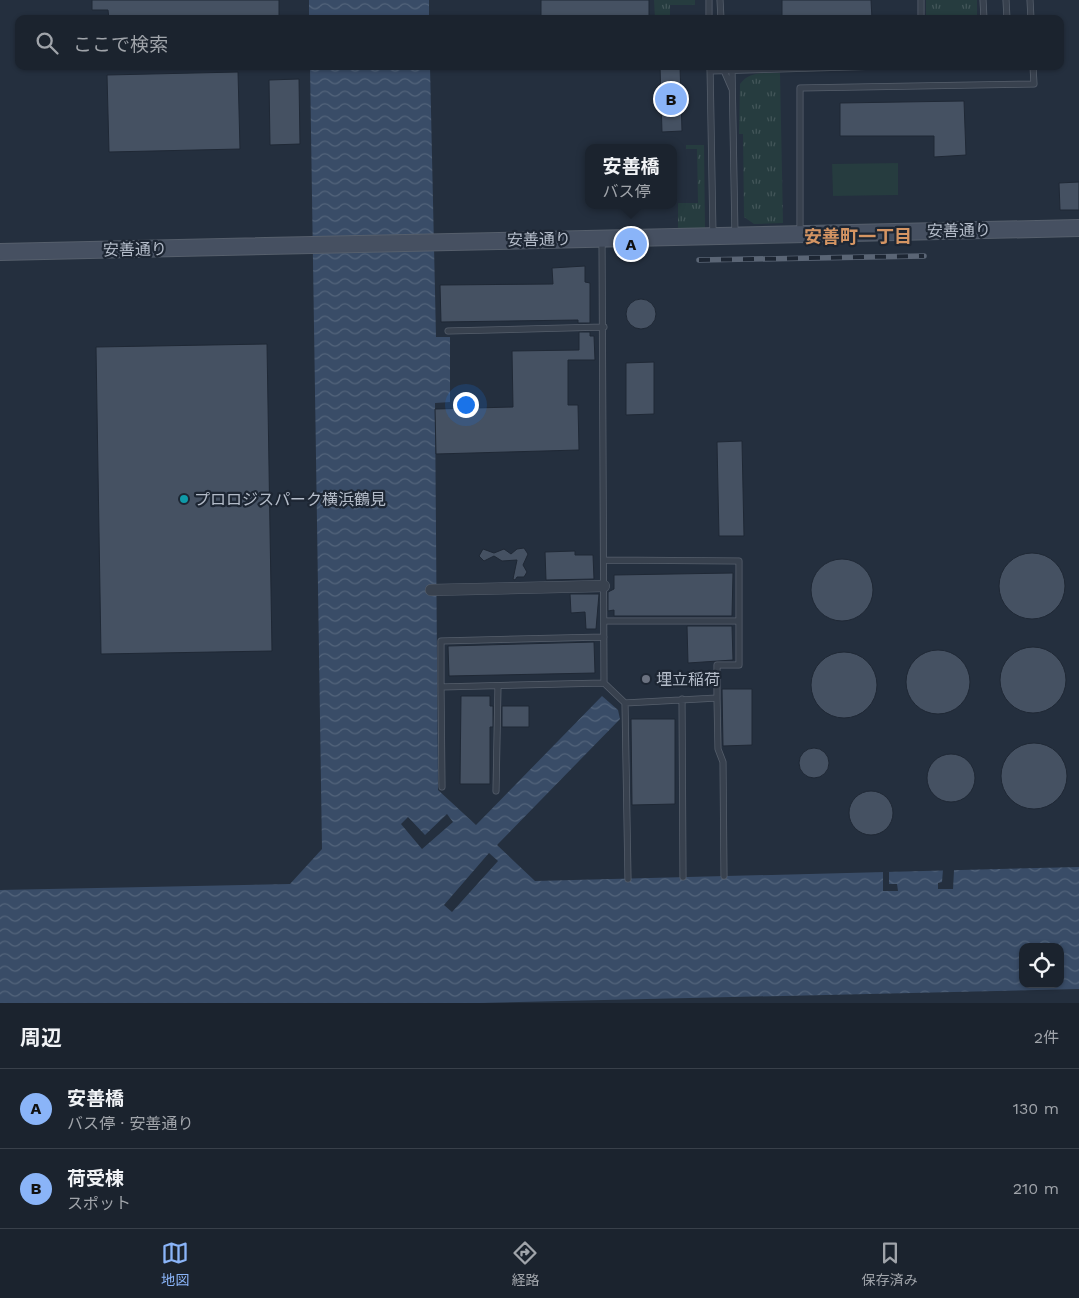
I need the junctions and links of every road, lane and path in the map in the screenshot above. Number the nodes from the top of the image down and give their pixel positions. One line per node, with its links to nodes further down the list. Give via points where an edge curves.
1 (709, 0): 7 (lane)
2 (720, 0): 8 (lane)
3 (921, 0): 9 (lane)
4 (984, 0): 10 (lane)
5 (1006, 0): 11 (lane)
6 (1030, 0): 12 (lane)
7 (709, 15)
8 (721, 15)
9 (921, 15)
10 (984, 15)
11 (1007, 15)
12 (1031, 15)
13 (710, 70): 20 (lane)
14 (723, 70): 17 (lane)
15 (732, 70): 17 (lane)
16 (1033, 70): 19 (lane, via 1034,84 800,88)
17 (733, 90): 21 (lane)
18 (1079, 228): 19 (street, 安善通り)
19 (800, 234): 21 (street, 安善通り)
20 (713, 235): 21 (street, 安善通り); 22 (street, 安善通り)
21 (736, 235)
22 (602, 238): 23 (street, 安善通り); 24 (lane)
23 (0, 252)
24 (604, 327): 25 (lane); 26 (lane)
25 (448, 331)
26 (604, 560): 27 (lane); 30 (lane, via 739,561)
27 (604, 586): 28 (street); 29 (lane)
28 (431, 590)
29 (604, 621): 30 (lane); 31 (lane)
30 (739, 621): 35 (lane, via 739,665 717,666)
31 (604, 637): 32 (lane); 34 (lane, via 441,641)
32 (604, 683): 33 (lane); 37 (lane)
33 (498, 686): 34 (lane); 39 (lane)
34 (441, 687): 38 (lane)
35 (717, 698): 36 (lane); 40 (lane, via 718,749 723,762)
36 (682, 699): 37 (lane); 41 (lane)
37 (625, 703): 42 (lane)
38 (442, 787)
39 (496, 791)
40 (724, 876)
41 (683, 877)
42 (628, 879)

